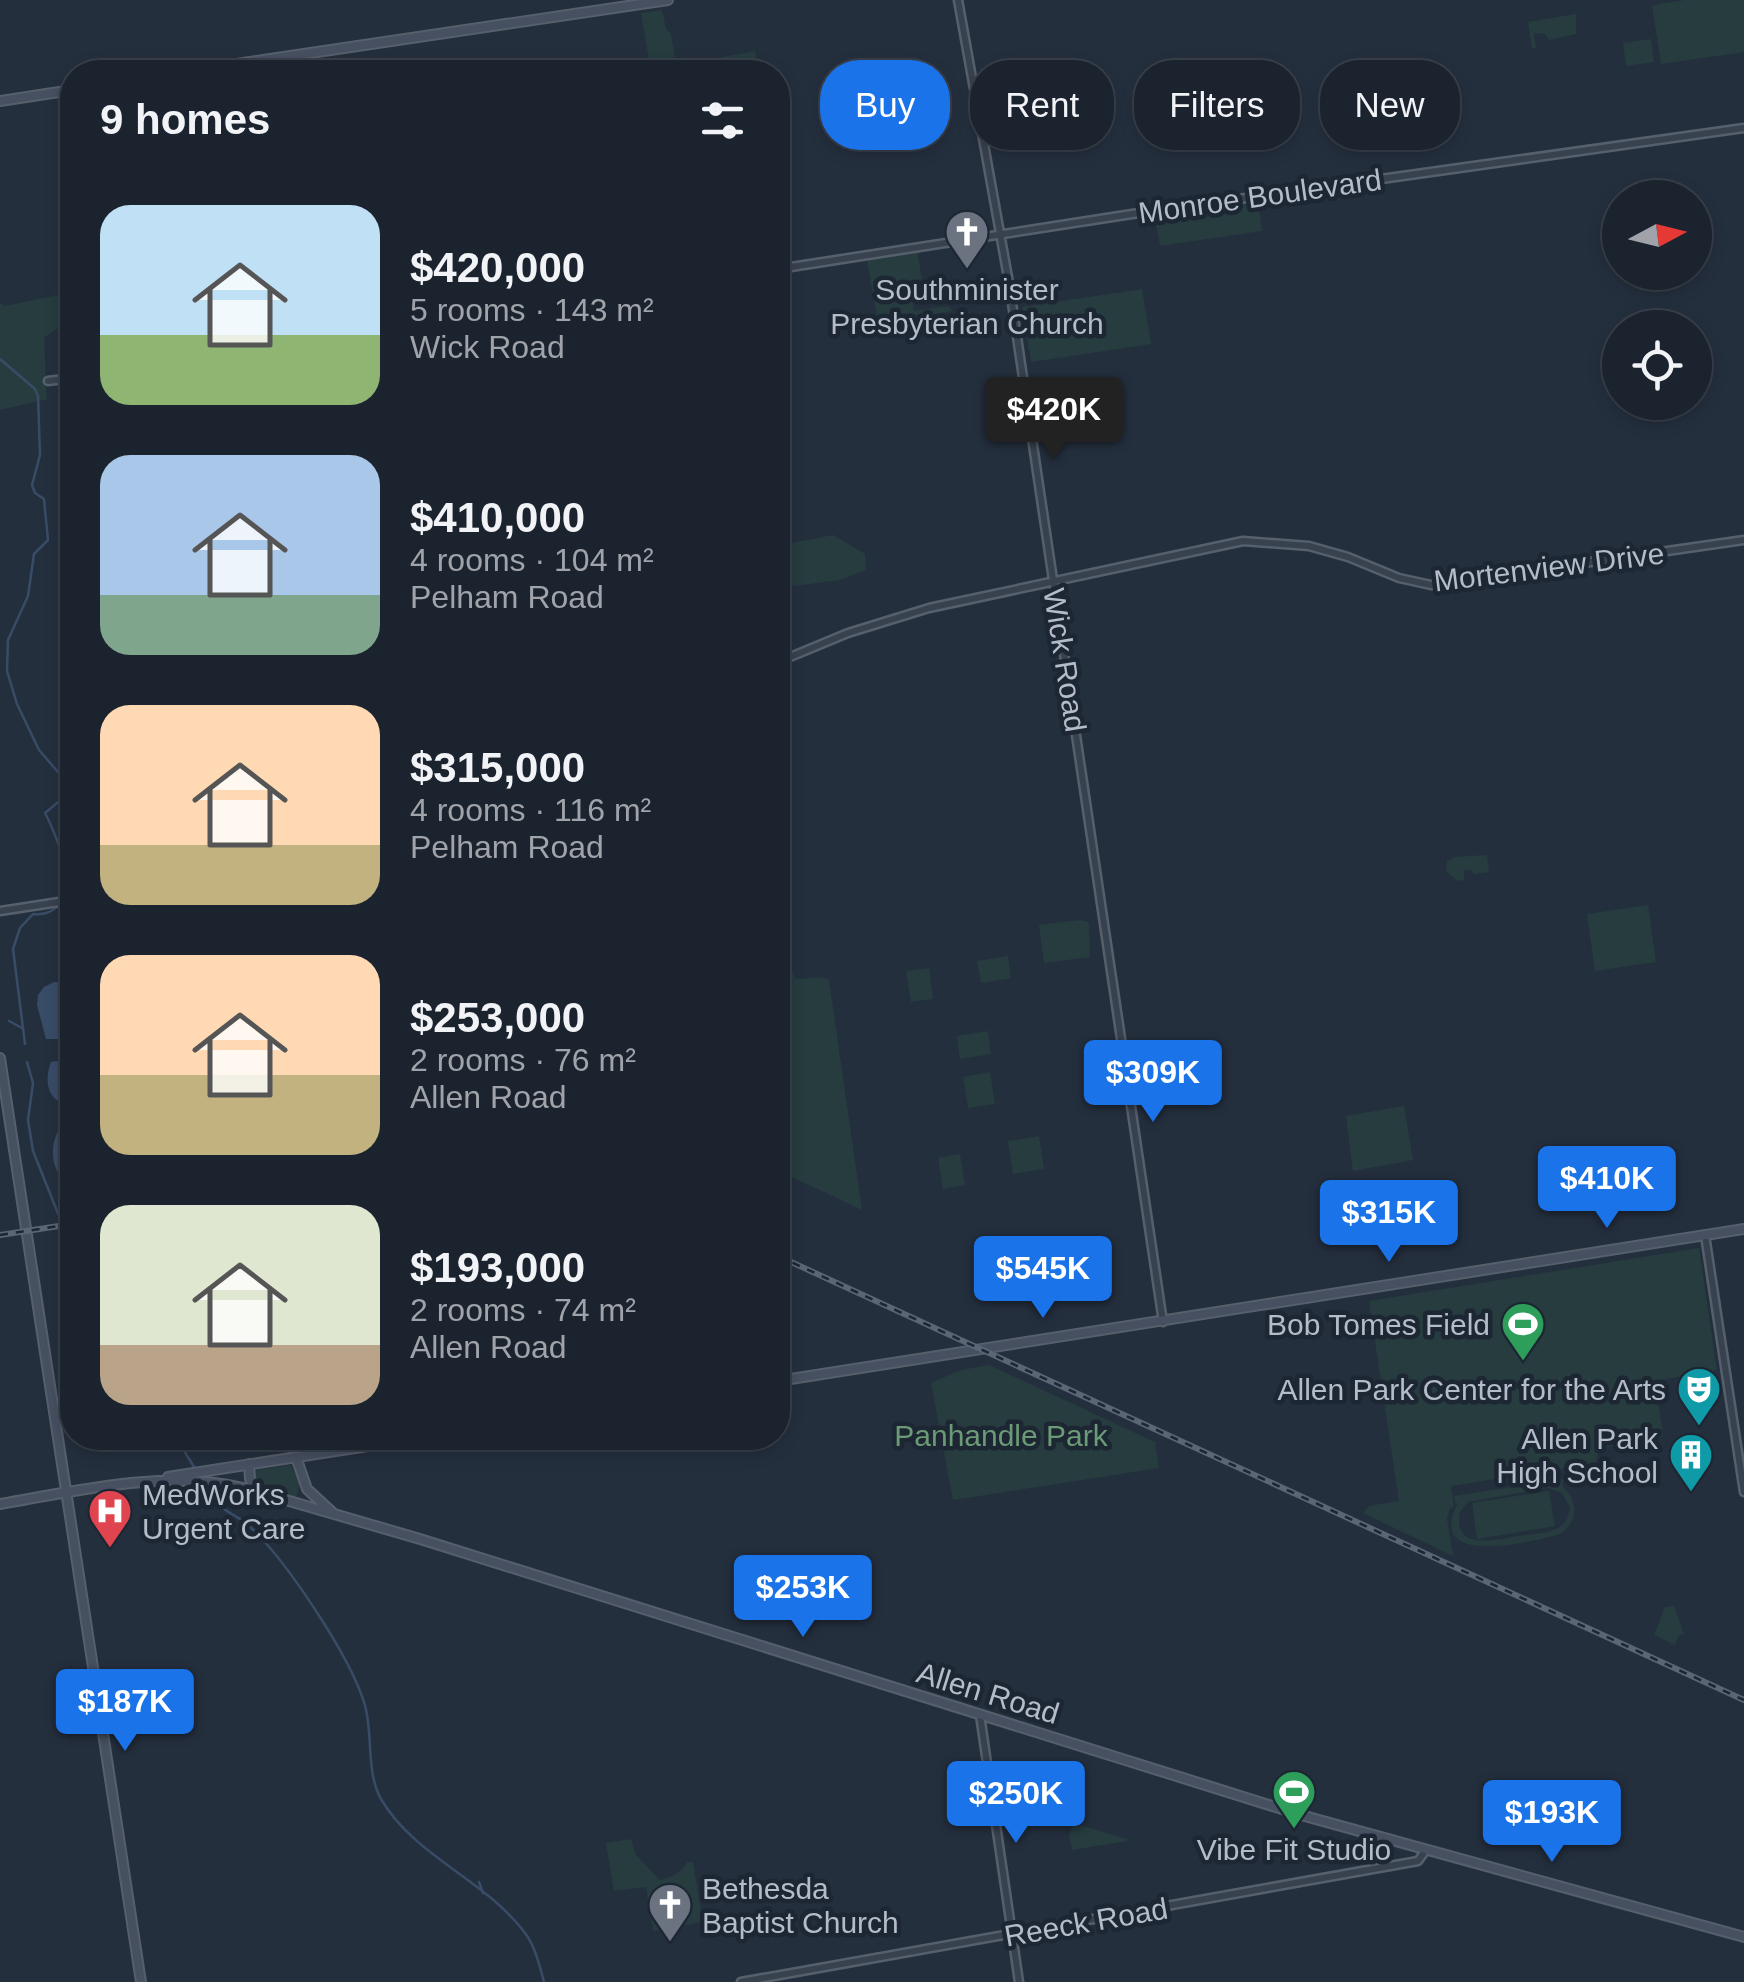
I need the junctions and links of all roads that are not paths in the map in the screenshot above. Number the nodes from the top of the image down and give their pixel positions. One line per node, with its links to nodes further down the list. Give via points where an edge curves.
1 (668, 0): 3 (main road)
2 (958, 0): 7 (street, Wick Road)
3 (263, 60)
4 (60, 92): 5 (main road)
5 (0, 101)
6 (1744, 128): 7 (street, Monroe Boulevard)
7 (1001, 234): 8 (street, Monroe Boulevard); 12 (street, Wick Road)
8 (790, 267)
9 (60, 380): 10 (street)
10 (48, 382)
11 (1744, 540): 12 (street, Mortenview Drive, via 1432,585 1308,546 1243,541)
12 (1054, 581): 13 (street, Mortenview Drive, via 902,615); 19 (street, Wick Road)
13 (790, 657)
14 (60, 902): 15 (street)
15 (0, 911)
16 (0, 1058): 28 (main road)
17 (1744, 1229): 18 (main road)
18 (1705, 1235): 19 (main road); 27 (street)
19 (1163, 1322): 20 (main road)
20 (790, 1379)
21 (337, 1450): 22 (main road)
22 (296, 1456): 23 (main road); 25 (main road)
23 (250, 1464): 24 (main road); 26 (main road)
24 (191, 1478): 26 (main road, Allen Road); 28 (main road, Allen Road)
25 (305, 1486): 30 (main road); 31 (main road, Allen Road)
26 (258, 1492): 30 (main road, Allen Road)
27 (1744, 1492)
28 (66, 1493): 29 (main road, Allen Road); 36 (main road)
29 (0, 1504)
30 (296, 1504): 31 (main road, Allen Road)
31 (336, 1515): 32 (main road, Allen Road)
32 (980, 1715): 33 (main road, Allen Road); 34 (street)
33 (1426, 1850): 34 (street, Reeck Road, via 1418,1861); 35 (main road, Allen Road)
34 (1011, 1936): 37 (street, Reeck Road); 38 (street)
35 (1744, 1937)
36 (141, 1982)
37 (740, 1982)
38 (1018, 1982)

